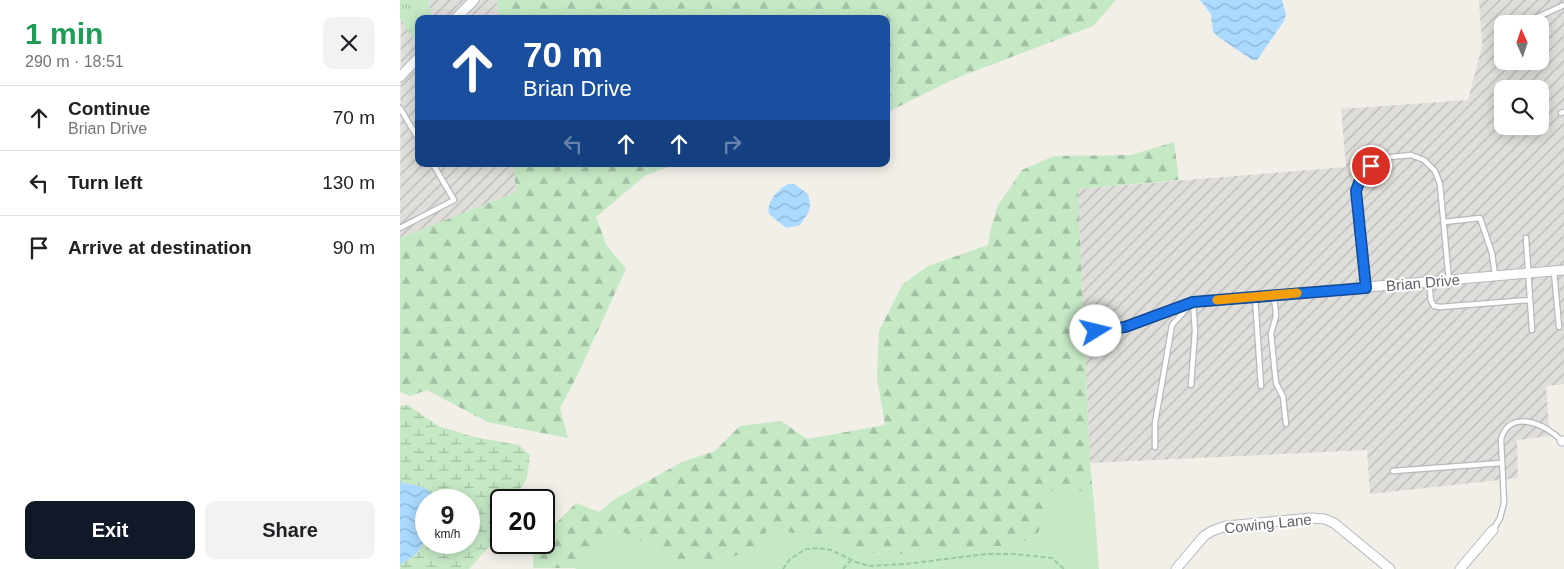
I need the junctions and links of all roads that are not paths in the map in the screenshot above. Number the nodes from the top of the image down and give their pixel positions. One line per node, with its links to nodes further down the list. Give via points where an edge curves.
1 (474, 0): 3 (street)
2 (1564, 5): 4 (lane)
3 (459, 15)
4 (1542, 15)
5 (415, 62): 6 (street)
6 (400, 77)
7 (401, 111): 8 (lane)
8 (415, 134)
9 (435, 167): 11 (lane, via 454,200)
10 (1444, 222): 15 (lane, via 1480,218 1492,253); 16 (lane); 18 (lane, via 1440,184 1435,171 1424,160 1411,155 1381,158 1361,177 1356,191)
11 (400, 228)
12 (1526, 238): 14 (lane)
13 (1559, 271): 14 (street, Brian Drive); 23 (lane)
14 (1528, 274): 15 (street, Brian Drive); 21 (lane)
15 (1495, 276): 16 (street, Brian Drive)
16 (1449, 280): 17 (street, Brian Drive)
17 (1429, 282): 18 (street, Brian Drive); 21 (lane, via 1434,306)
18 (1366, 288): 19 (street, Brian Drive)
19 (1274, 295): 20 (street, Brian Drive); 28 (lane, via 1276,316 1271,334 1276,383 1283,397)
20 (1254, 297): 22 (street, Brian Drive); 27 (lane)
21 (1530, 300): 24 (lane)
22 (1193, 302): 25 (lane, via 1125,327); 26 (lane); 30 (lane, via 1172,325 1155,423)
23 (1558, 327)
24 (1532, 330)
25 (1096, 331)
26 (1192, 385)
27 (1261, 386)
28 (1286, 424)
29 (1563, 441): 31 (lane, via 1530,422 1510,423 1501,439)
30 (1155, 447)
31 (1501, 463): 32 (lane); 33 (lane, via 1504,503)
32 (1393, 471)
33 (1493, 530): 36 (street)
34 (1176, 569): 35 (street, Cowing Lane, via 1196,544 1219,528 1311,518 1334,523)
35 (1390, 569)
36 (1460, 569)

